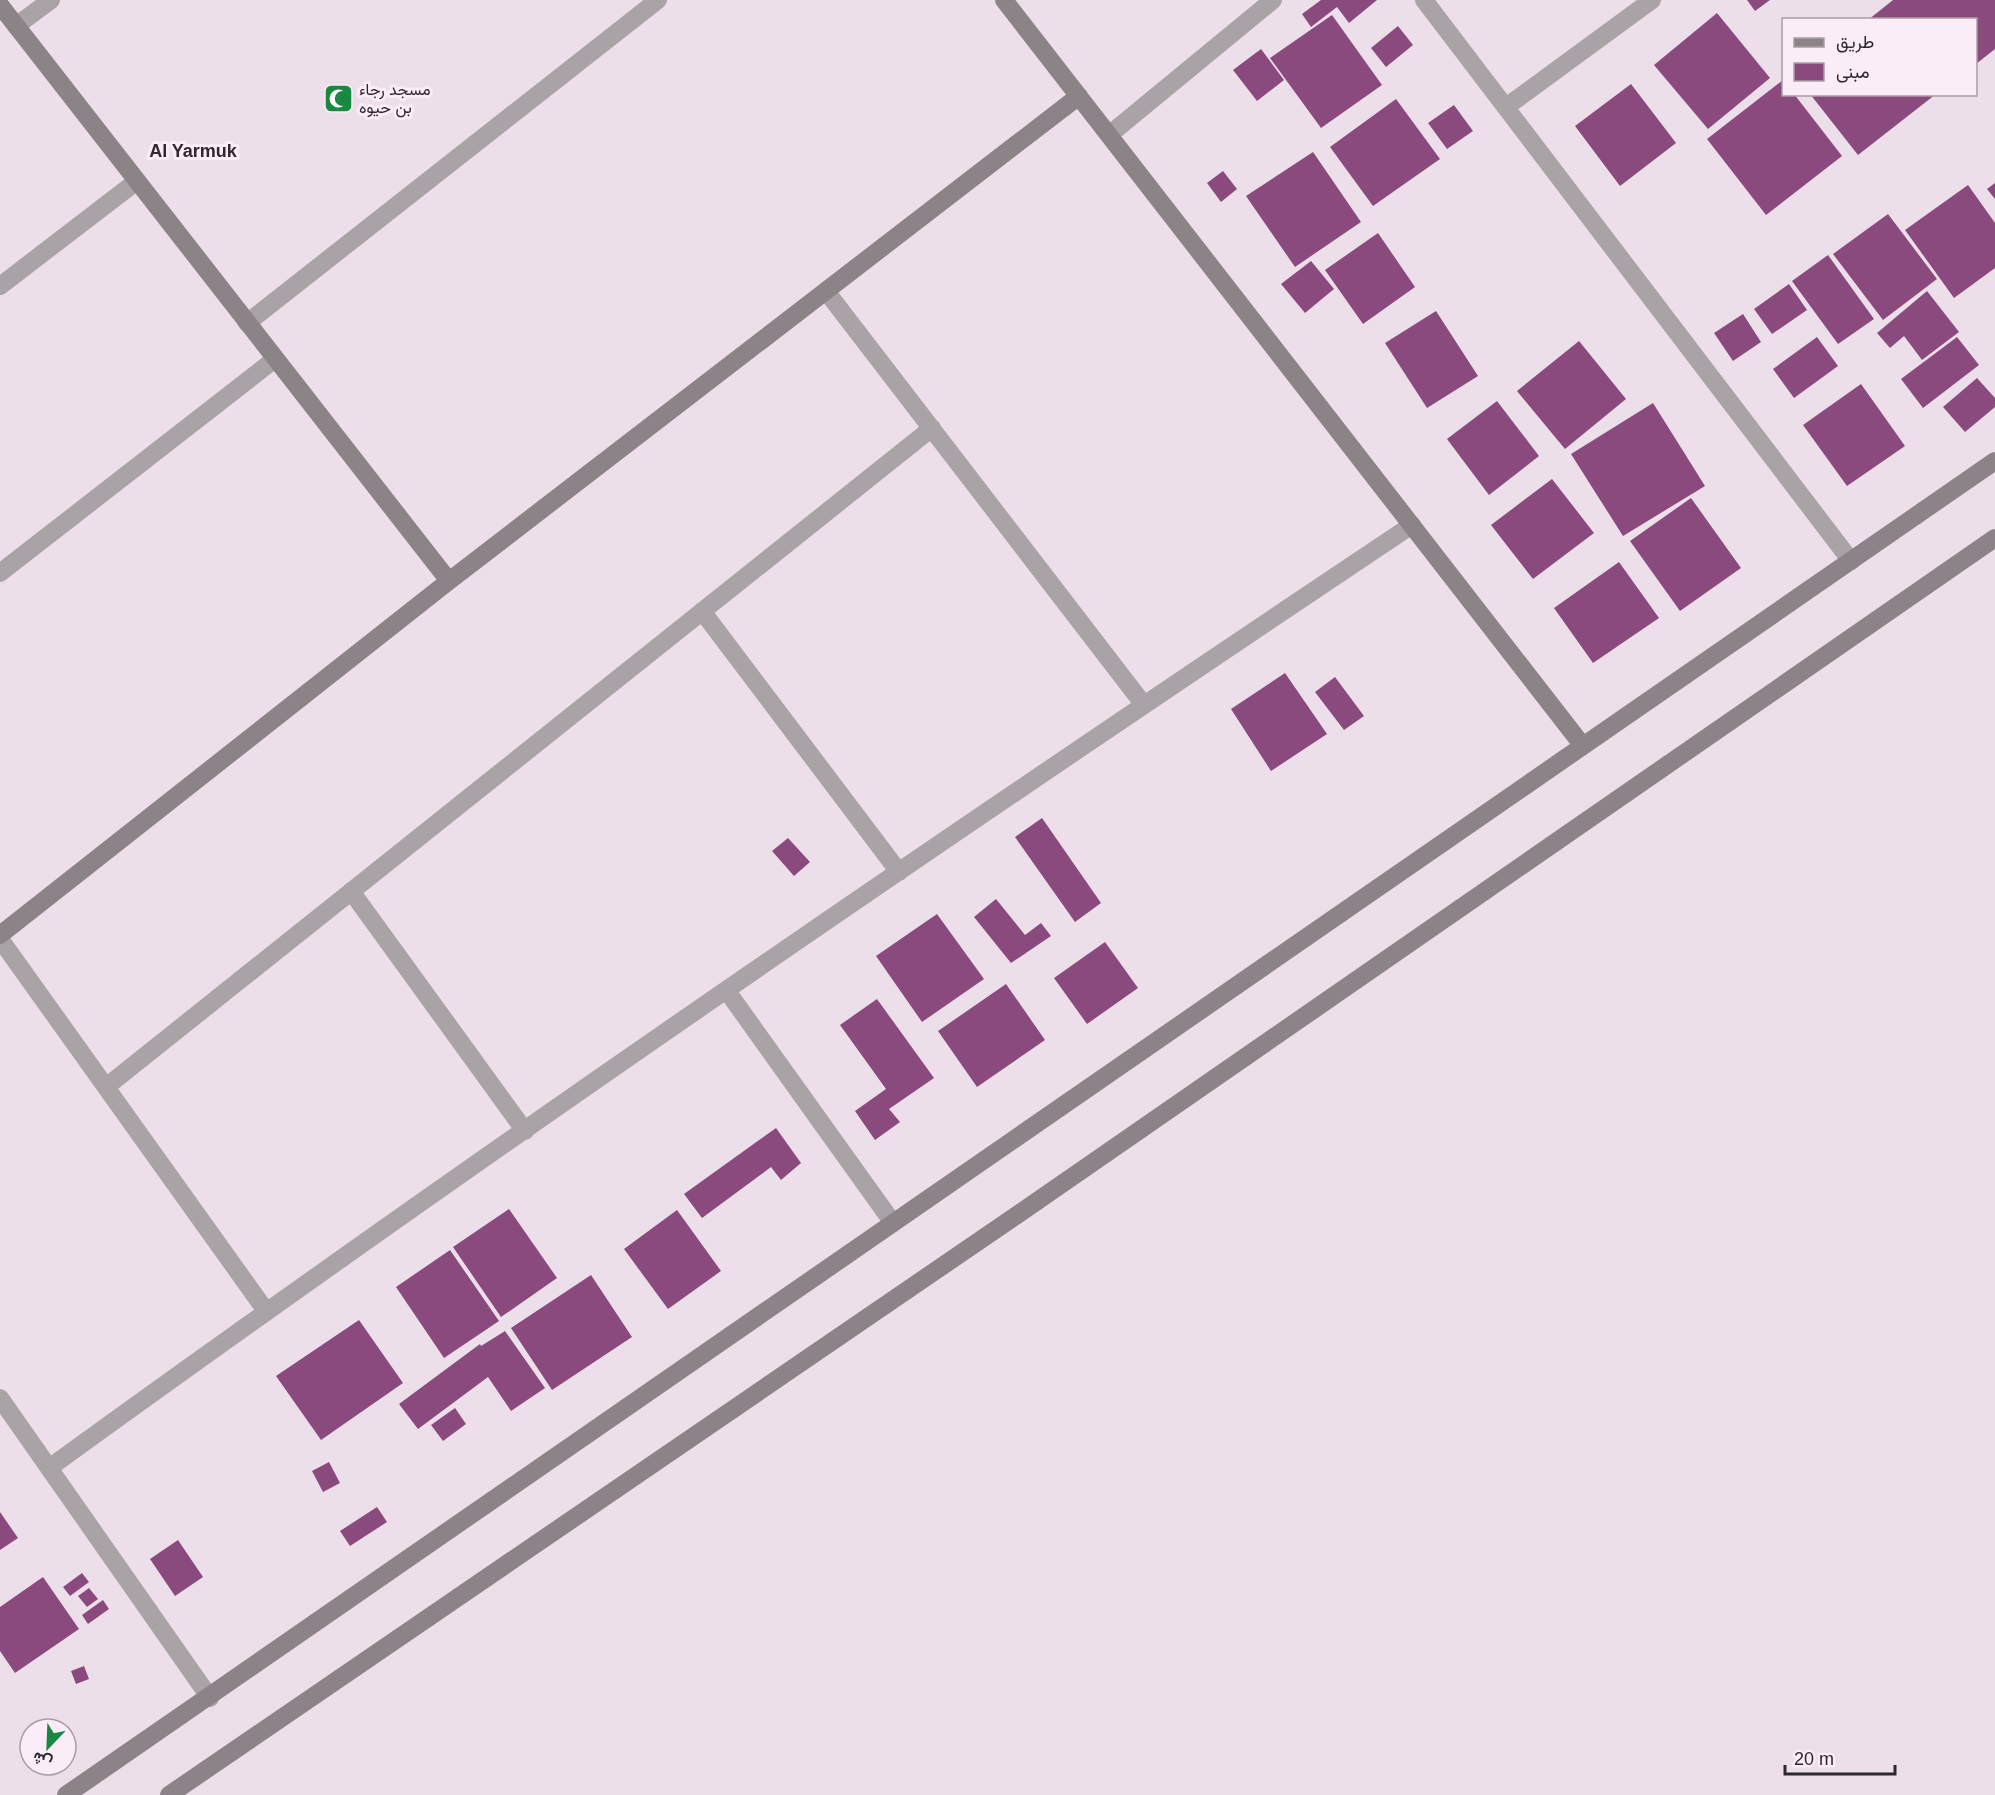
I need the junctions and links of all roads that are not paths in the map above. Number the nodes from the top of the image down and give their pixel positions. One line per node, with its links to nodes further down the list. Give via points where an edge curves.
1 (51, 0): 8 (street)
2 (658, 0): 15 (street)
3 (1004, 0): 9 (street)
4 (1273, 0): 11 (street)
5 (1424, 0): 10 (street)
6 (1652, 0): 10 (street)
7 (0, 5): 8 (street)
8 (16, 26): 12 (street)
9 (1079, 96): 11 (street); 14 (street)
10 (1506, 107): 21 (street)
11 (1109, 135): 19 (street)
12 (137, 181): 13 (street); 15 (street)
13 (0, 286)
14 (826, 291): 17 (street); 23 (street)
15 (247, 323): 16 (street)
16 (275, 358): 22 (street); 23 (street)
17 (932, 428): 24 (street); 25 (street)
18 (1995, 461): 21 (street)
19 (1412, 525): 25 (street); 26 (street)
20 (1995, 538): 39 (street, via 1017,1215)
21 (1851, 561): 26 (street)
22 (0, 573)
23 (449, 581): 29 (street)
24 (702, 611): 27 (street); 28 (street)
25 (1144, 705): 27 (street)
26 (1583, 746): 33 (street)
27 (899, 872): 30 (street)
28 (351, 891): 31 (street); 32 (street)
29 (0, 937): 31 (street)
30 (728, 991): 32 (street); 33 (street)
31 (106, 1087): 34 (street)
32 (525, 1131): 34 (street)
33 (893, 1223): 37 (street)
34 (266, 1311): 36 (street)
35 (0, 1398): 36 (street)
36 (49, 1468): 37 (street)
37 (210, 1698): 38 (street)
38 (66, 1795)
39 (169, 1795)

